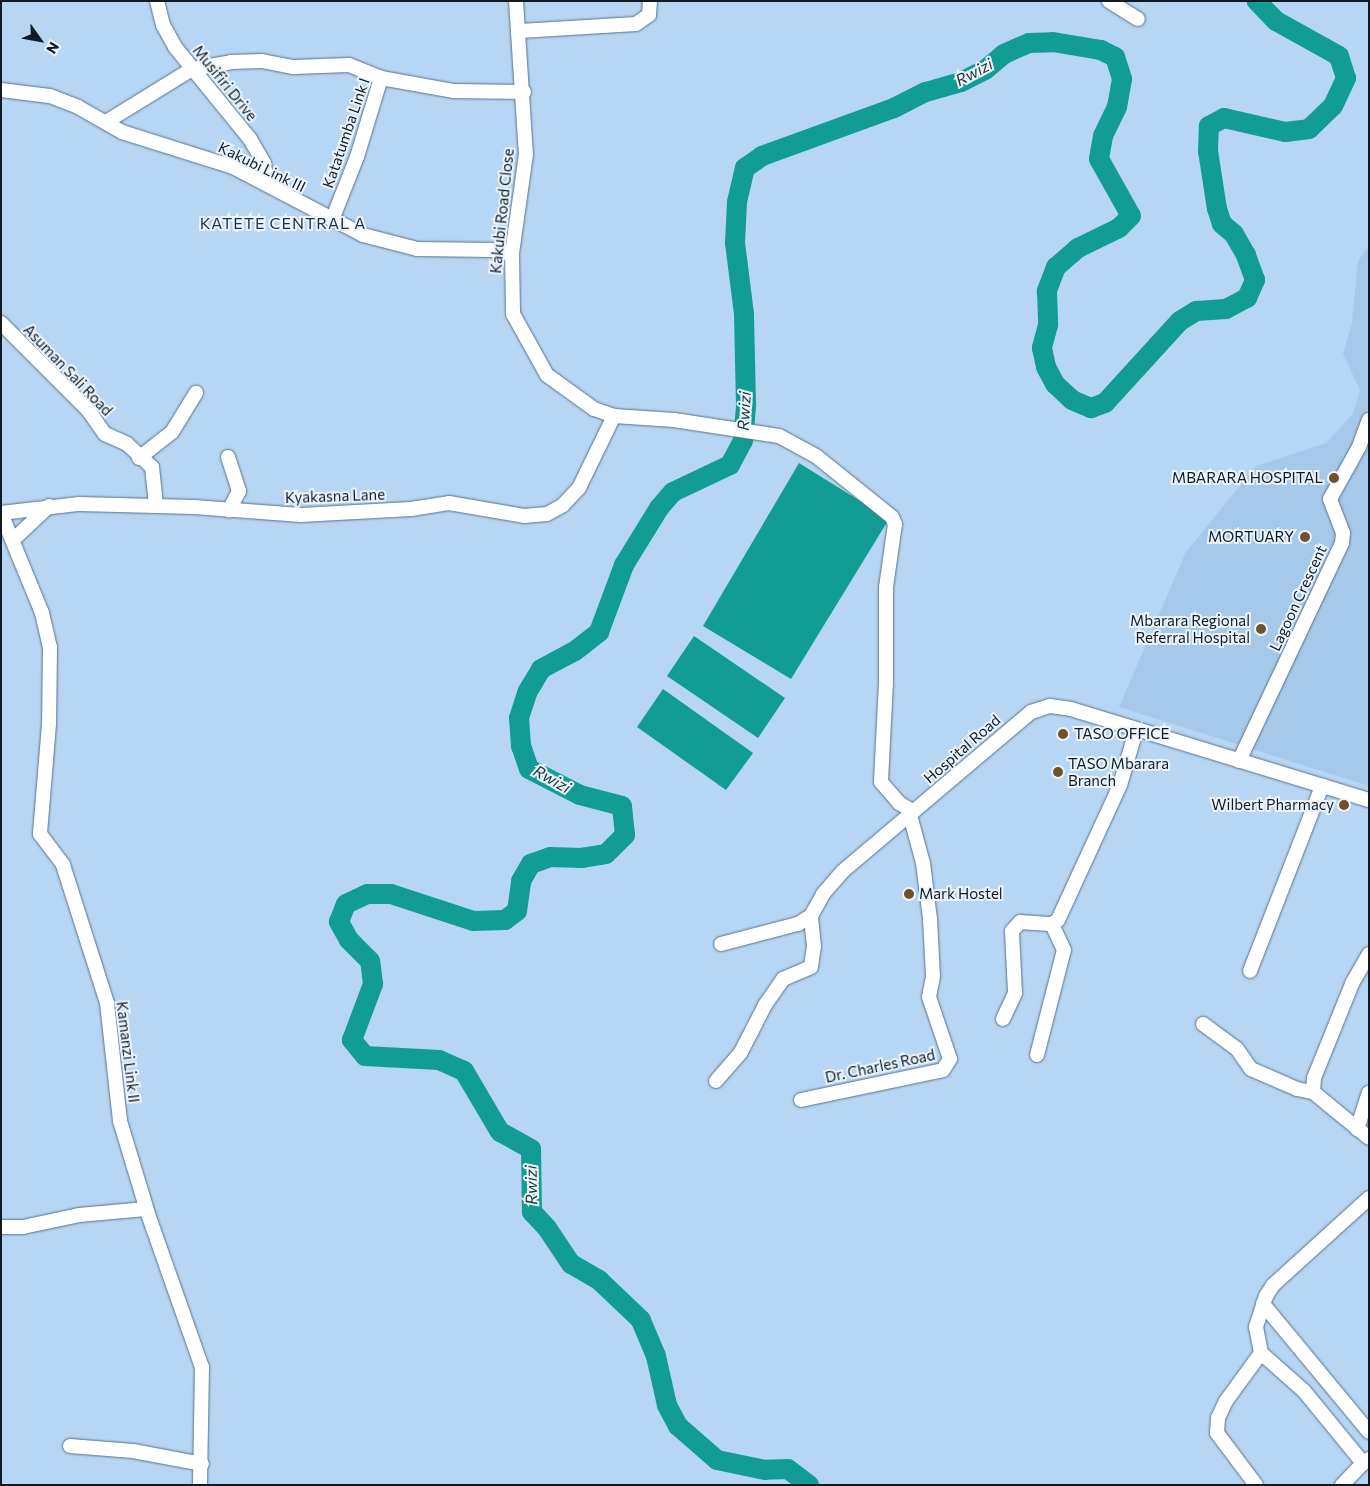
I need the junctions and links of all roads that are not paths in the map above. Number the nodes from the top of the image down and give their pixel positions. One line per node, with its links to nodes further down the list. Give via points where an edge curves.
1 (157, 1): 7 (street, Musifiri Drive, via 163,24)
2 (516, 1): 6 (street, Kakubi Road Close)
3 (650, 1): 6 (street, via 649,15 636,24)
4 (1109, 1): 5 (street)
5 (1138, 19)
6 (520, 31): 10 (street, Kakubi Road Close)
7 (192, 69): 8 (street, via 231,62 294,67 349,65); 11 (street); 12 (street, Musifiri Drive, via 250,139 264,162)
8 (381, 78): 10 (street, Katatumba Link I, via 453,91); 13 (street, Katatumba Link I, via 357,157)
9 (1, 90): 11 (street, Kakubi Link III, via 50,96)
10 (524, 92): 14 (street, Kakubi Road Close, via 526,154)
11 (106, 122): 12 (street, Kakubi Link III, via 122,132 197,154)
12 (267, 184): 13 (street, Kakubi Link III)
13 (332, 220): 14 (street, Kakubi Link III, via 364,235 417,249 491,250)
14 (512, 254): 17 (street, Kakubi Road Close, via 513,314 532,353 547,375 568,392 594,409)
15 (1, 323): 20 (street, Asuman Sali Road, via 88,410 106,434 127,444)
16 (196, 393): 20 (street, via 172,432)
17 (614, 416): 23 (street, Kyakasna Lane, via 579,488 563,505 547,514 524,516 449,503 411,509 301,515); 30 (street, Kakubi Road Close, via 779,436 816,456 878,505 895,524 886,587 881,782)
18 (1369, 420): 27 (street, Lagoon Crescent, via 1359,447 1330,499 1343,533 1342,543)
19 (228, 457): 23 (street, via 239,491)
20 (139, 458): 22 (street, Asuman Sali Road, via 152,467)
21 (49, 506): 22 (street, Kyakasna Lane); 24 (street, Kyakasna Lane); 25 (street)
22 (156, 506): 23 (street, Kyakasna Lane)
23 (229, 511)
24 (1, 513): 25 (street, Kamanzi Link II)
25 (14, 539): 46 (street, Kamanzi Link II, via 42,613 50,647 49,724 40,834 63,865 107,1003 120,1121)
26 (1136, 732): 27 (street, Hospital Road); 30 (street, Hospital Road, via 1071,709 1050,706 1031,712); 32 (street, via 1120,784 1058,920)
27 (1239, 761): 28 (street, Hospital Road)
28 (1322, 786): 29 (street, Hospital Road); 35 (street)
29 (1369, 800)
30 (912, 814): 31 (street, Hospital Road, via 843,871 823,894); 42 (street, Dr. Charles Road, via 923,863 930,919 933,976 929,997 950,1059 943,1070)
31 (811, 916): 33 (street, via 798,924); 39 (street, via 814,946 811,967 783,979 765,1005 741,1052)
32 (1052, 924): 36 (street, via 1020,922 1012,931 1015,992); 38 (street, via 1064,950)
33 (721, 944)
34 (1369, 954): 40 (street, via 1352,984 1318,1069)
35 (1250, 971)
36 (1003, 1019)
37 (1203, 1024): 40 (street, via 1237,1049 1251,1069 1297,1089)
38 (1037, 1055)
39 (716, 1081)
40 (1313, 1092): 43 (street)
41 (1369, 1093): 43 (street)
42 (801, 1100)
43 (1358, 1129): 44 (street)
44 (1369, 1138)
45 (1369, 1198): 48 (street, via 1273,1285)
46 (146, 1209): 47 (street, via 79,1215 23,1227); 53 (street, Kamanzi Link II, via 202,1367)
47 (1, 1227)
48 (1263, 1304): 49 (street, via 1256,1327); 50 (street)
49 (1261, 1353): 52 (street, via 1304,1391); 55 (street, via 1218,1418 1217,1433)
50 (1369, 1432)
51 (70, 1446): 53 (street, via 133,1451)
52 (1366, 1461): 56 (street)
53 (202, 1464): 54 (street, Kamanzi Link II)
54 (200, 1485)
55 (1256, 1485)
56 (1342, 1485)

